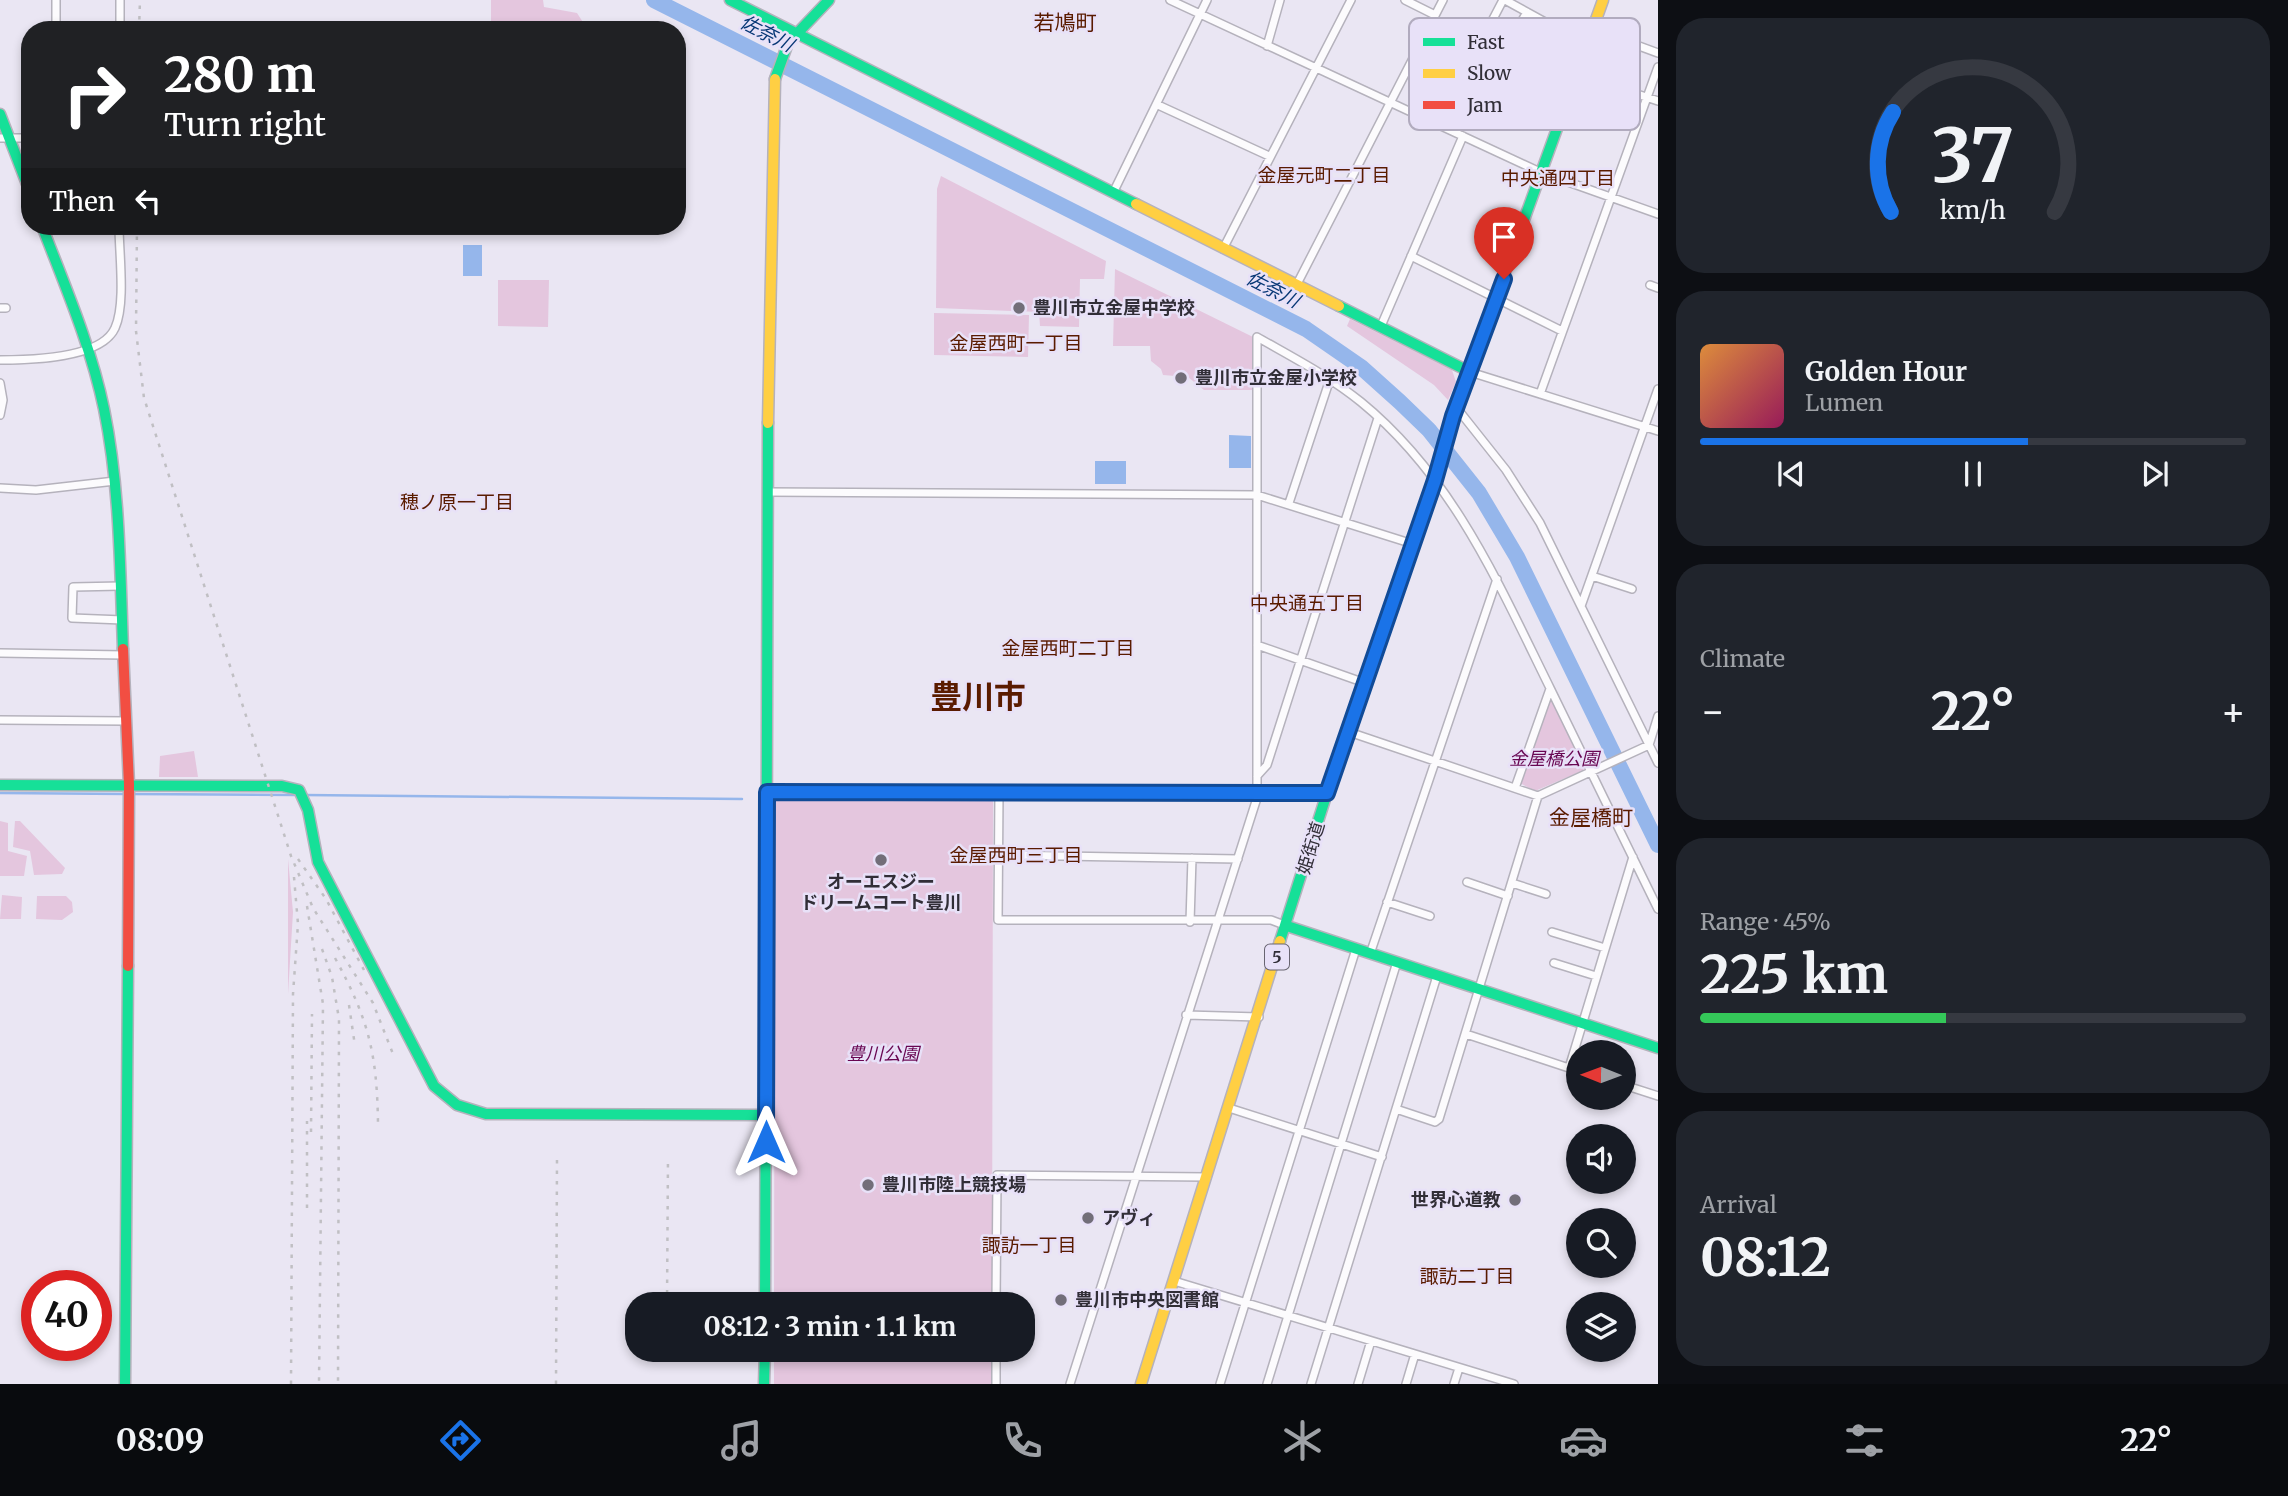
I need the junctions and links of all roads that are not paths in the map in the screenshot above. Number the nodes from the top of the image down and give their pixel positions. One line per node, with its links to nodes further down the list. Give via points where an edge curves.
1 (56, 0): 21 (street)
2 (120, 0): 22 (street)
3 (730, 0): 23 (street)
4 (829, 0): 23 (street)
5 (1170, 0): 14 (street)
6 (1207, 0): 14 (street)
7 (1280, 0): 24 (street)
8 (1351, 0): 29 (street)
9 (1405, 0): 15 (street)
10 (1443, 0): 15 (street)
11 (1504, 0): 13 (street); 17 (street)
12 (1603, 0): 20 (street, 姫街道 / 5)
13 (1527, 12): 18 (street); 19 (street)
14 (1200, 14): 24 (street); 34 (street)
15 (1435, 15): 16 (street)
16 (1433, 18)
17 (1494, 18)
18 (1524, 18)
19 (1538, 18)
20 (1597, 18)
21 (56, 21)
22 (120, 21)
23 (798, 33): 46 (street); 72 (street, via 786,47 774,82)
24 (1267, 46): 29 (street)
25 (1640, 46): 26 (street)
26 (1658, 53)
27 (1409, 64): 32 (street)
28 (1658, 67): 31 (street)
29 (1314, 68): 32 (street); 43 (street)
30 (1640, 97): 31 (street)
31 (1647, 99): 33 (street); 37 (street)
32 (1390, 101): 35 (street); 53 (street)
33 (1658, 101)
34 (1158, 105): 43 (street); 46 (street)
35 (1409, 110)
36 (0, 114): 42 (street)
37 (1640, 119)
38 (1450, 130): 41 (street)
39 (1556, 130): 44 (street, 姫街道 / 5)
40 (1636, 130): 47 (street)
41 (1463, 136): 44 (street); 52 (street)
42 (4, 137): 45 (street)
43 (1269, 156): 51 (street)
44 (1540, 172): 47 (street); 54 (street, 姫街道 / 5)
45 (21, 173)
46 (1113, 193): 51 (street)
47 (1612, 198): 48 (street); 56 (street)
48 (1658, 214)
49 (46, 235): 57 (street)
50 (119, 235): 57 (street, via 118,320 112,334)
51 (1223, 248): 53 (street)
52 (1411, 256): 54 (street); 55 (street)
53 (1297, 286): 55 (street)
54 (1497, 299): 56 (street); 59 (street, 姫街道 / 5)
55 (1381, 326): 59 (street)
56 (1563, 331): 63 (street)
57 (88, 348): 58 (street, via 66,355); 70 (street, via 104,409)
58 (0, 360)
59 (1470, 372): 63 (street); 64 (street, 姫街道 / 5)
60 (1330, 379): 66 (street); 73 (street, via 1258,337); 74 (street)
61 (0, 383): 65 (street, via 4,400)
62 (1658, 389): 67 (street)
63 (1540, 394): 67 (street)
64 (1454, 411): 69 (street, 姫街道 / 5); 81 (street, via 1531,507)
65 (0, 415)
66 (1378, 418): 69 (street); 75 (street)
67 (1644, 426): 68 (street); 77 (street)
68 (1658, 431)
69 (1435, 480): 76 (street, 姫街道 / 5); 78 (street)
70 (115, 481): 71 (street, via 36,490); 79 (street)
71 (0, 488)
72 (767, 492): 73 (street); 101 (street)
73 (1257, 495): 74 (street); 83 (street)
74 (1289, 503): 75 (street)
75 (1344, 522): 76 (street); 86 (street)
76 (1413, 544): 87 (street, 姫街道 / 5)
77 (1592, 576): 80 (street); 81 (street)
78 (1497, 579): 88 (street); 94 (street)
79 (121, 586): 82 (street); 82 (street, via 73,587 72,618)
80 (1632, 589)
81 (1581, 606): 93 (street)
82 (123, 620): 85 (street)
83 (1257, 645): 86 (street); 97 (street)
84 (0, 653): 85 (street)
85 (124, 655): 91 (street)
86 (1300, 660): 87 (street); 97 (street, via 1267,765)
87 (1366, 683): 92 (street, 姫街道 / 5)
88 (1550, 689): 96 (street); 100 (street)
89 (1658, 716): 93 (street)
90 (0, 720): 91 (street)
91 (126, 721): 99 (street)
92 (1349, 732): 94 (street); 104 (street, 姫街道 / 5)
93 (1649, 745): 95 (street); 96 (street)
94 (1433, 761): 100 (street); 114 (street)
95 (1658, 764)
96 (1591, 771): 105 (street); 107 (street)
97 (1257, 776): 103 (street)
98 (0, 785): 99 (street)
99 (129, 785): 140 (street, via 299,790 308,810 318,862 435,1086 454,1105 486,1114); 158 (street)
100 (1515, 788): 105 (street)
101 (767, 792): 102 (street); 140 (street)
102 (999, 792): 103 (street); 106 (street)
103 (1257, 792): 104 (street); 109 (street)
104 (1327, 793): 119 (street, 姫街道 / 5)
105 (1538, 796): 111 (street)
106 (998, 855): 108 (street); 118 (street, via 998,920)
107 (1633, 857): 115 (street); 121 (street)
108 (1192, 858): 109 (street); 118 (street)
109 (1238, 859): 117 (street)
110 (1467, 882): 113 (street)
111 (1512, 883): 112 (street); 113 (street)
112 (1546, 894)
113 (1508, 896): 128 (street)
114 (1387, 902): 116 (street); 123 (street)
115 (1658, 909)
116 (1430, 916)
117 (1218, 920): 118 (street); 119 (street, via 1271,920); 129 (street)
118 (1190, 922)
119 (1287, 926): 122 (street); 130 (street, 姫街道 / 5)
120 (1552, 932): 121 (street)
121 (1605, 948): 127 (street)
122 (1356, 949): 123 (street); 141 (street)
123 (1370, 954): 124 (street)
124 (1397, 962): 126 (street); 142 (street)
125 (1554, 963): 127 (street)
126 (1437, 976): 128 (street); 139 (street)
127 (1596, 976): 131 (street)
128 (1479, 990): 131 (street); 132 (street)
129 (1186, 1015): 130 (street); 144 (street)
130 (1259, 1017): 138 (street, 姫街道 / 5)
131 (1583, 1024): 133 (street); 134 (street)
132 (1466, 1034): 135 (street); 139 (street, via 1439,1119 1435,1122)
133 (1578, 1040)
134 (1658, 1048)
135 (1566, 1067)
136 (1636, 1089): 137 (street)
137 (1658, 1096)
138 (1229, 1108): 141 (street); 145 (street, 姫街道 / 5)
139 (1396, 1109): 143 (street)
140 (766, 1115): 147 (street)
141 (1299, 1132): 142 (street); 149 (street)
142 (1340, 1143): 143 (street); 150 (street)
143 (1382, 1157): 151 (street)
144 (1136, 1175): 145 (street); 148 (street, via 997,1175); 161 (street)
145 (1207, 1177): 146 (street, 姫街道 / 5)
146 (1174, 1281): 149 (street); 162 (street, 姫街道 / 5)
147 (765, 1292)
148 (996, 1292)
149 (1246, 1303): 150 (street); 163 (street)
150 (1290, 1317): 151 (street); 164 (street)
151 (1328, 1328): 152 (street); 165 (street)
152 (1371, 1341): 153 (street); 166 (street)
153 (1415, 1354): 156 (street); 167 (street)
154 (765, 1362): 159 (street)
155 (996, 1362): 160 (street)
156 (1459, 1367): 157 (street); 168 (street)
157 (1500, 1382): 169 (street)
158 (125, 1384)
159 (764, 1384)
160 (996, 1384)
161 (1070, 1384)
162 (1141, 1384)
163 (1220, 1384)
164 (1267, 1384)
165 (1311, 1384)
166 (1358, 1384)
167 (1406, 1384)
168 (1454, 1384)
169 (1514, 1384)

